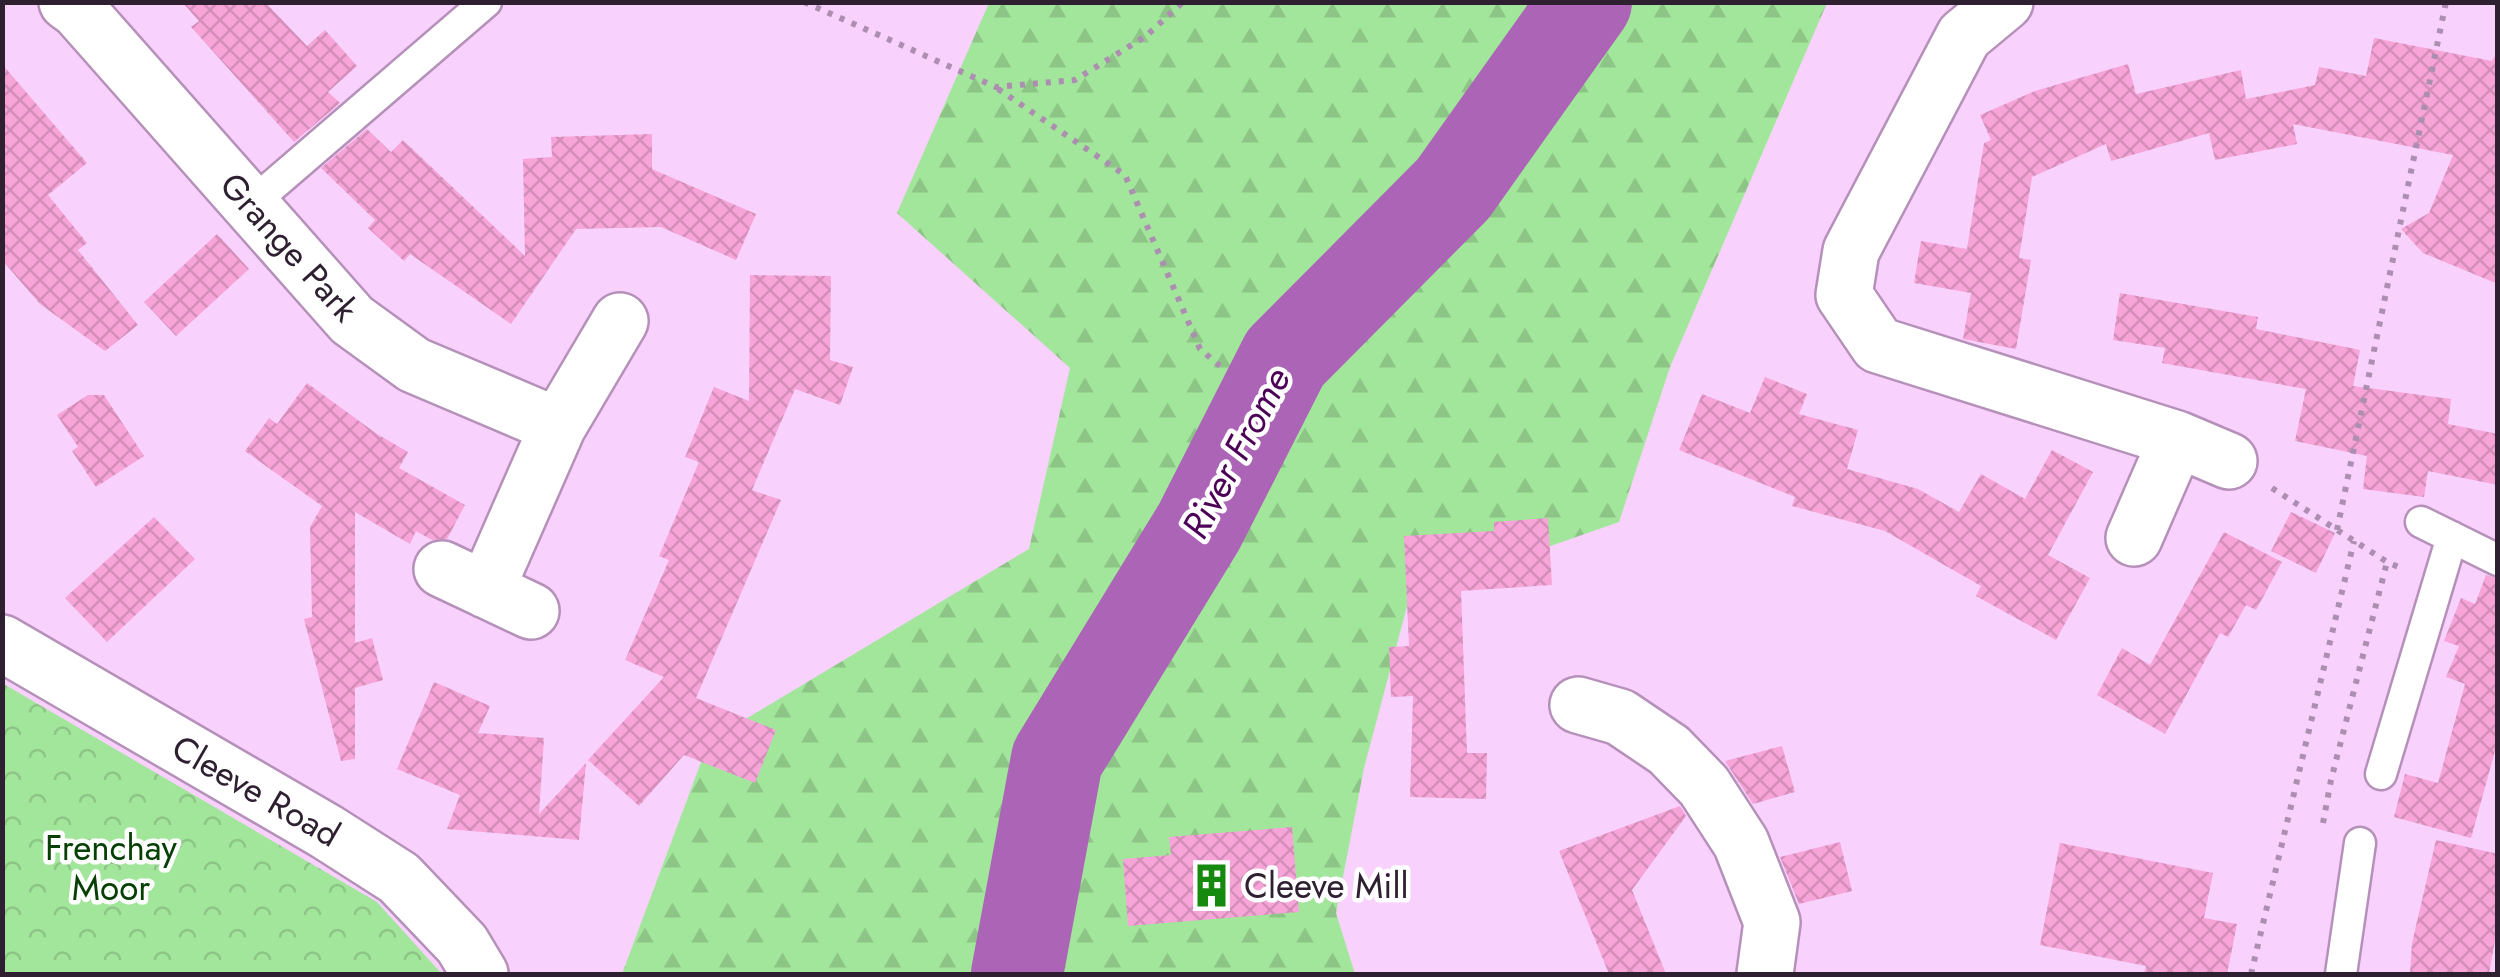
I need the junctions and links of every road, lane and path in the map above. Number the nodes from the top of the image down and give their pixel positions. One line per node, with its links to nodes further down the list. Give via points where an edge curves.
1 (68, 2): 8 (street, Grange Park)
2 (486, 2): 8 (lane)
3 (804, 2): 7 (path)
4 (1183, 2): 7 (path, via 1146,36 1075,80)
5 (2004, 2): 12 (street, via 1964,36 1851,251 1844,295 1878,345)
6 (2446, 2): 15 (path)
7 (996, 87): 10 (path, via 1125,175 1200,348)
8 (250, 205): 11 (street, Grange Park, via 352,320 383,343 414,365)
9 (620, 321): 11 (street)
10 (1220, 366)
11 (558, 426): 21 (street)
12 (2177, 439): 13 (street); 17 (street)
13 (2230, 461): 15 (path)
14 (2421, 522): 16 (lane)
15 (2337, 530): 18 (path)
16 (2452, 537): 19 (lane); 24 (lane)
17 (2134, 538)
18 (2354, 541): 20 (path); 28 (path)
19 (2498, 560)
20 (2387, 562)
21 (486, 590)
22 (2, 643): 26 (street, Cleeve Road, via 400,878 462,944)
23 (1578, 706): 27 (street, via 1620,716 1669,750 1704,786 1741,844 1772,922)
24 (2381, 774)
25 (2360, 843): 29 (lane)
26 (480, 974)
27 (1765, 974)
28 (2251, 974)
29 (2341, 974)

